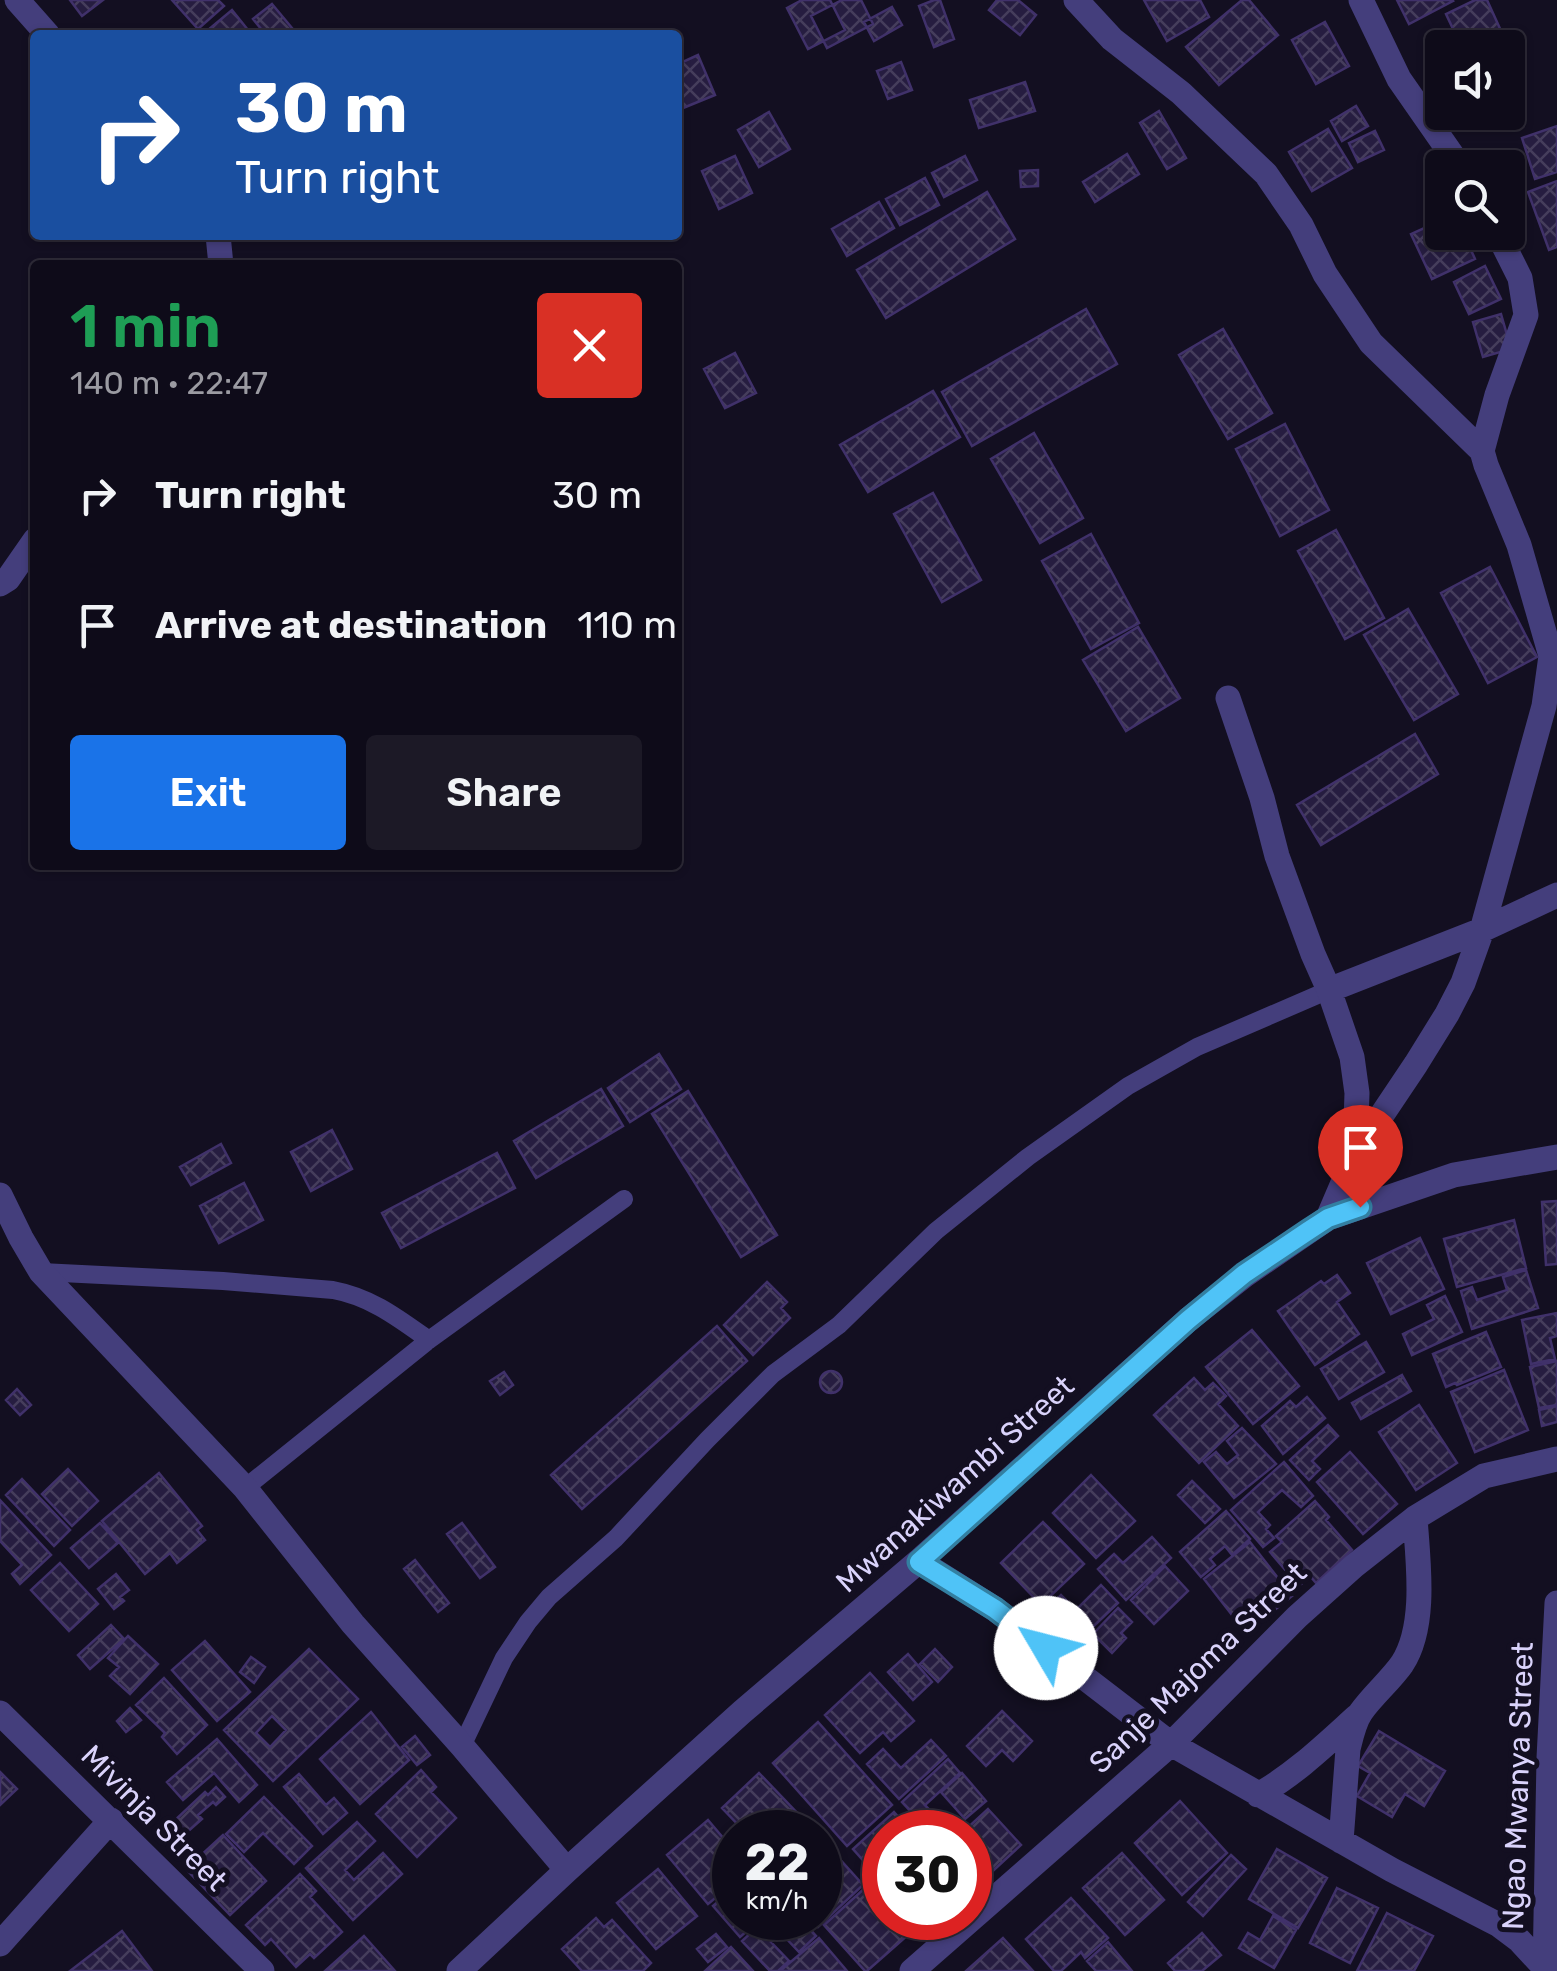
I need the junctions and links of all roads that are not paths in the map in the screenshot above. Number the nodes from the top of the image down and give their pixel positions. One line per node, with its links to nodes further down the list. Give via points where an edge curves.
1 (17, 0): 4 (street)
2 (1076, 0): 7 (street, via 1266,174 1371,343)
3 (1361, 0): 5 (street, via 1399,79)
4 (44, 30)
5 (1448, 150)
6 (1506, 250): 7 (street, via 1520,278 1526,314)
7 (1482, 450): 10 (street)
8 (30, 547): 9 (street)
9 (0, 584)
10 (1554, 658): 13 (street)
11 (1228, 698): 14 (street, via 1277,856)
12 (1557, 895): 13 (street)
13 (1482, 930): 14 (street); 15 (street, via 1447,1014)
14 (1329, 990): 15 (street, via 1355,1071); 30 (lane, via 1197,1047 1128,1086 936,1231 839,1325 773,1374 616,1538 549,1596 504,1658)
15 (1355, 1155): 19 (street)
16 (1557, 1157): 19 (street, Mwanakiwambi Street, via 1454,1175)
17 (0, 1195): 20 (street)
18 (624, 1199): 21 (lane)
19 (1328, 1218): 25 (street, Mwanakiwambi Street, via 1188,1320)
20 (41, 1272): 21 (lane, via 351,1293 382,1306); 23 (street)
21 (428, 1340): 23 (lane)
22 (1557, 1459): 24 (street, Sanje Majoma Street, via 1484,1476)
23 (246, 1488): 30 (street, via 353,1624)
24 (1415, 1518): 28 (street, via 1420,1589 1410,1648); 29 (street, Sanje Majoma Street, via 1298,1617)
25 (919, 1562): 29 (street, via 995,1609); 34 (street, Mwanakiwambi Street)
26 (1557, 1603): 36 (street, Ngao Mwanya Street)
27 (0, 1713): 32 (street, Mivinja Street)
28 (1359, 1714): 31 (street, via 1308,1762); 33 (street, via 1348,1749)
29 (1171, 1744): 31 (street); 39 (street, Sanje Majoma Street)
30 (462, 1746): 34 (street)
31 (1258, 1794): 33 (street)
32 (111, 1820): 35 (street); 37 (street, Mivinja Street)
33 (1341, 1841): 36 (street, via 1499,1924)
34 (567, 1870): 38 (street, Mwanakiwambi Street)
35 (0, 1944)
36 (1544, 1970)
37 (262, 1971)
38 (459, 1971)
39 (912, 1971)

